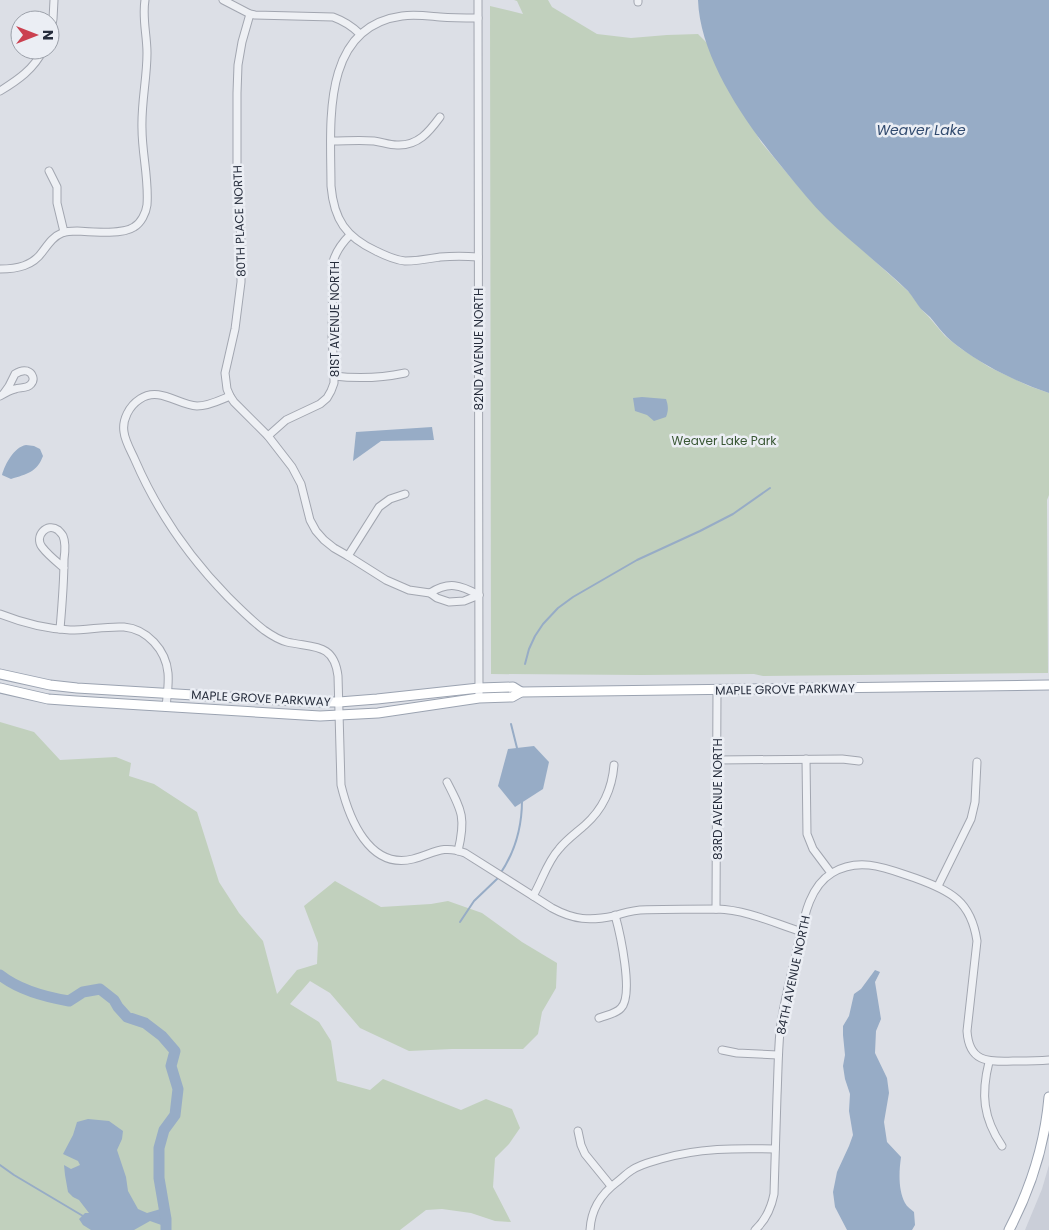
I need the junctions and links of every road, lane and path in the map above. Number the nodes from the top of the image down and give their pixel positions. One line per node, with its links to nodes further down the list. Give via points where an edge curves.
1 (146, 0): 12 (street, via 147,62 141,118 146,212 134,227 120,232)
2 (223, 0): 4 (street)
3 (478, 0): 5 (street, 82ND AVENUE NORTH)
4 (250, 14): 6 (street, via 333,17 349,24); 18 (street, 80TH PLACE NORTH, via 237,74 237,173 242,258 238,307 225,373)
5 (478, 18): 6 (street, via 401,16 376,24); 14 (street, 82ND AVENUE NORTH)
6 (360, 34): 10 (street, via 346,51 340,67 331,103)
7 (37, 60): 8 (street, via 32,68)
8 (0, 91)
9 (440, 117): 10 (street, via 422,138 406,145)
10 (331, 141): 13 (street, via 332,199)
11 (49, 171): 12 (street, via 57,187)
12 (64, 232): 15 (street, via 51,240 30,264)
13 (350, 235): 14 (street, via 369,248 399,260); 17 (street, 81ST AVENUE NORTH, via 340,246 333,262)
14 (478, 257): 24 (street, 82ND AVENUE NORTH)
15 (0, 269)
16 (405, 373): 17 (street, via 374,378)
17 (334, 376): 19 (street, 81ST AVENUE NORTH, via 327,398 286,420)
18 (230, 396): 19 (street); 35 (street, via 199,406 161,395 141,399 133,405 124,422 127,441 155,502 214,583 274,636 286,642 320,648 330,654 338,669)
19 (268, 436): 21 (street, via 296,474 316,531)
20 (405, 494): 21 (street, via 379,507)
21 (348, 556): 23 (street, via 397,586)
22 (64, 568): 22 (street, via 63,536 54,528 43,530 39,540 41,546); 26 (street)
23 (430, 593): 24 (street, via 449,602); 24 (street, via 452,585)
24 (479, 595): 30 (street, 82ND AVENUE NORTH)
25 (0, 614): 26 (street)
26 (60, 629): 33 (street, via 126,627 146,635 161,651 166,662)
27 (0, 674): 33 (main road, MAPLE GROVE PARKWAY, via 50,685)
28 (1049, 685): 31 (main road, MAPLE GROVE PARKWAY)
29 (0, 688): 36 (main road, MAPLE GROVE PARKWAY, via 48,698)
30 (479, 688): 32 (main road, MAPLE GROVE PARKWAY, via 513,687); 34 (street, 82ND AVENUE NORTH); 35 (main road, MAPLE GROVE PARKWAY)
31 (717, 690): 32 (main road, MAPLE GROVE PARKWAY); 39 (street, 83RD AVENUE NORTH)
32 (521, 692): 34 (main road, MAPLE GROVE PARKWAY, via 512,697)
33 (167, 693): 35 (main road, MAPLE GROVE PARKWAY); 36 (street)
34 (479, 698): 37 (main road, MAPLE GROVE PARKWAY, via 411,709)
35 (339, 702): 37 (street)
36 (166, 707): 37 (main road, MAPLE GROVE PARKWAY)
37 (339, 715): 44 (street, via 344,798 359,832 370,846 377,854 395,861 415,859 438,850)
38 (806, 759): 39 (street); 40 (street); 45 (street, via 807,834)
39 (717, 760): 48 (street, 83RD AVENUE NORTH)
40 (859, 762)
41 (977, 762): 46 (street, via 971,819)
42 (614, 765): 47 (street, via 612,784 603,804 595,816 558,849)
43 (447, 782): 44 (street, via 462,817)
44 (458, 851): 47 (street)
45 (831, 873): 46 (street, via 850,866 872,865); 50 (street, 84TH AVENUE NORTH, via 810,899)
46 (938, 886): 55 (street, via 965,907 975,928 977,941 967,1031 971,1048)
47 (533, 896): 49 (street, via 576,918)
48 (716, 909): 49 (street, via 642,910); 50 (street, via 750,914)
49 (615, 915): 51 (street, via 624,952 624,1002 622,1008)
50 (802, 932): 53 (street, 84TH AVENUE NORTH, via 782,1016)
51 (599, 1018)
52 (722, 1050): 53 (street)
53 (778, 1055): 59 (street, 84TH AVENUE NORTH)
54 (1049, 1060): 55 (street)
55 (989, 1062): 58 (street, via 985,1106 988,1121)
56 (1049, 1097): 63 (main road, via 1037,1162)
57 (578, 1132): 60 (street, via 585,1154)
58 (1002, 1146)
59 (775, 1149): 60 (street, via 718,1149 678,1155 643,1164); 62 (street, 84TH AVENUE NORTH, via 772,1203 769,1214)
60 (611, 1186): 61 (street, via 594,1210)
61 (590, 1230)
62 (755, 1230)
63 (1009, 1230)

